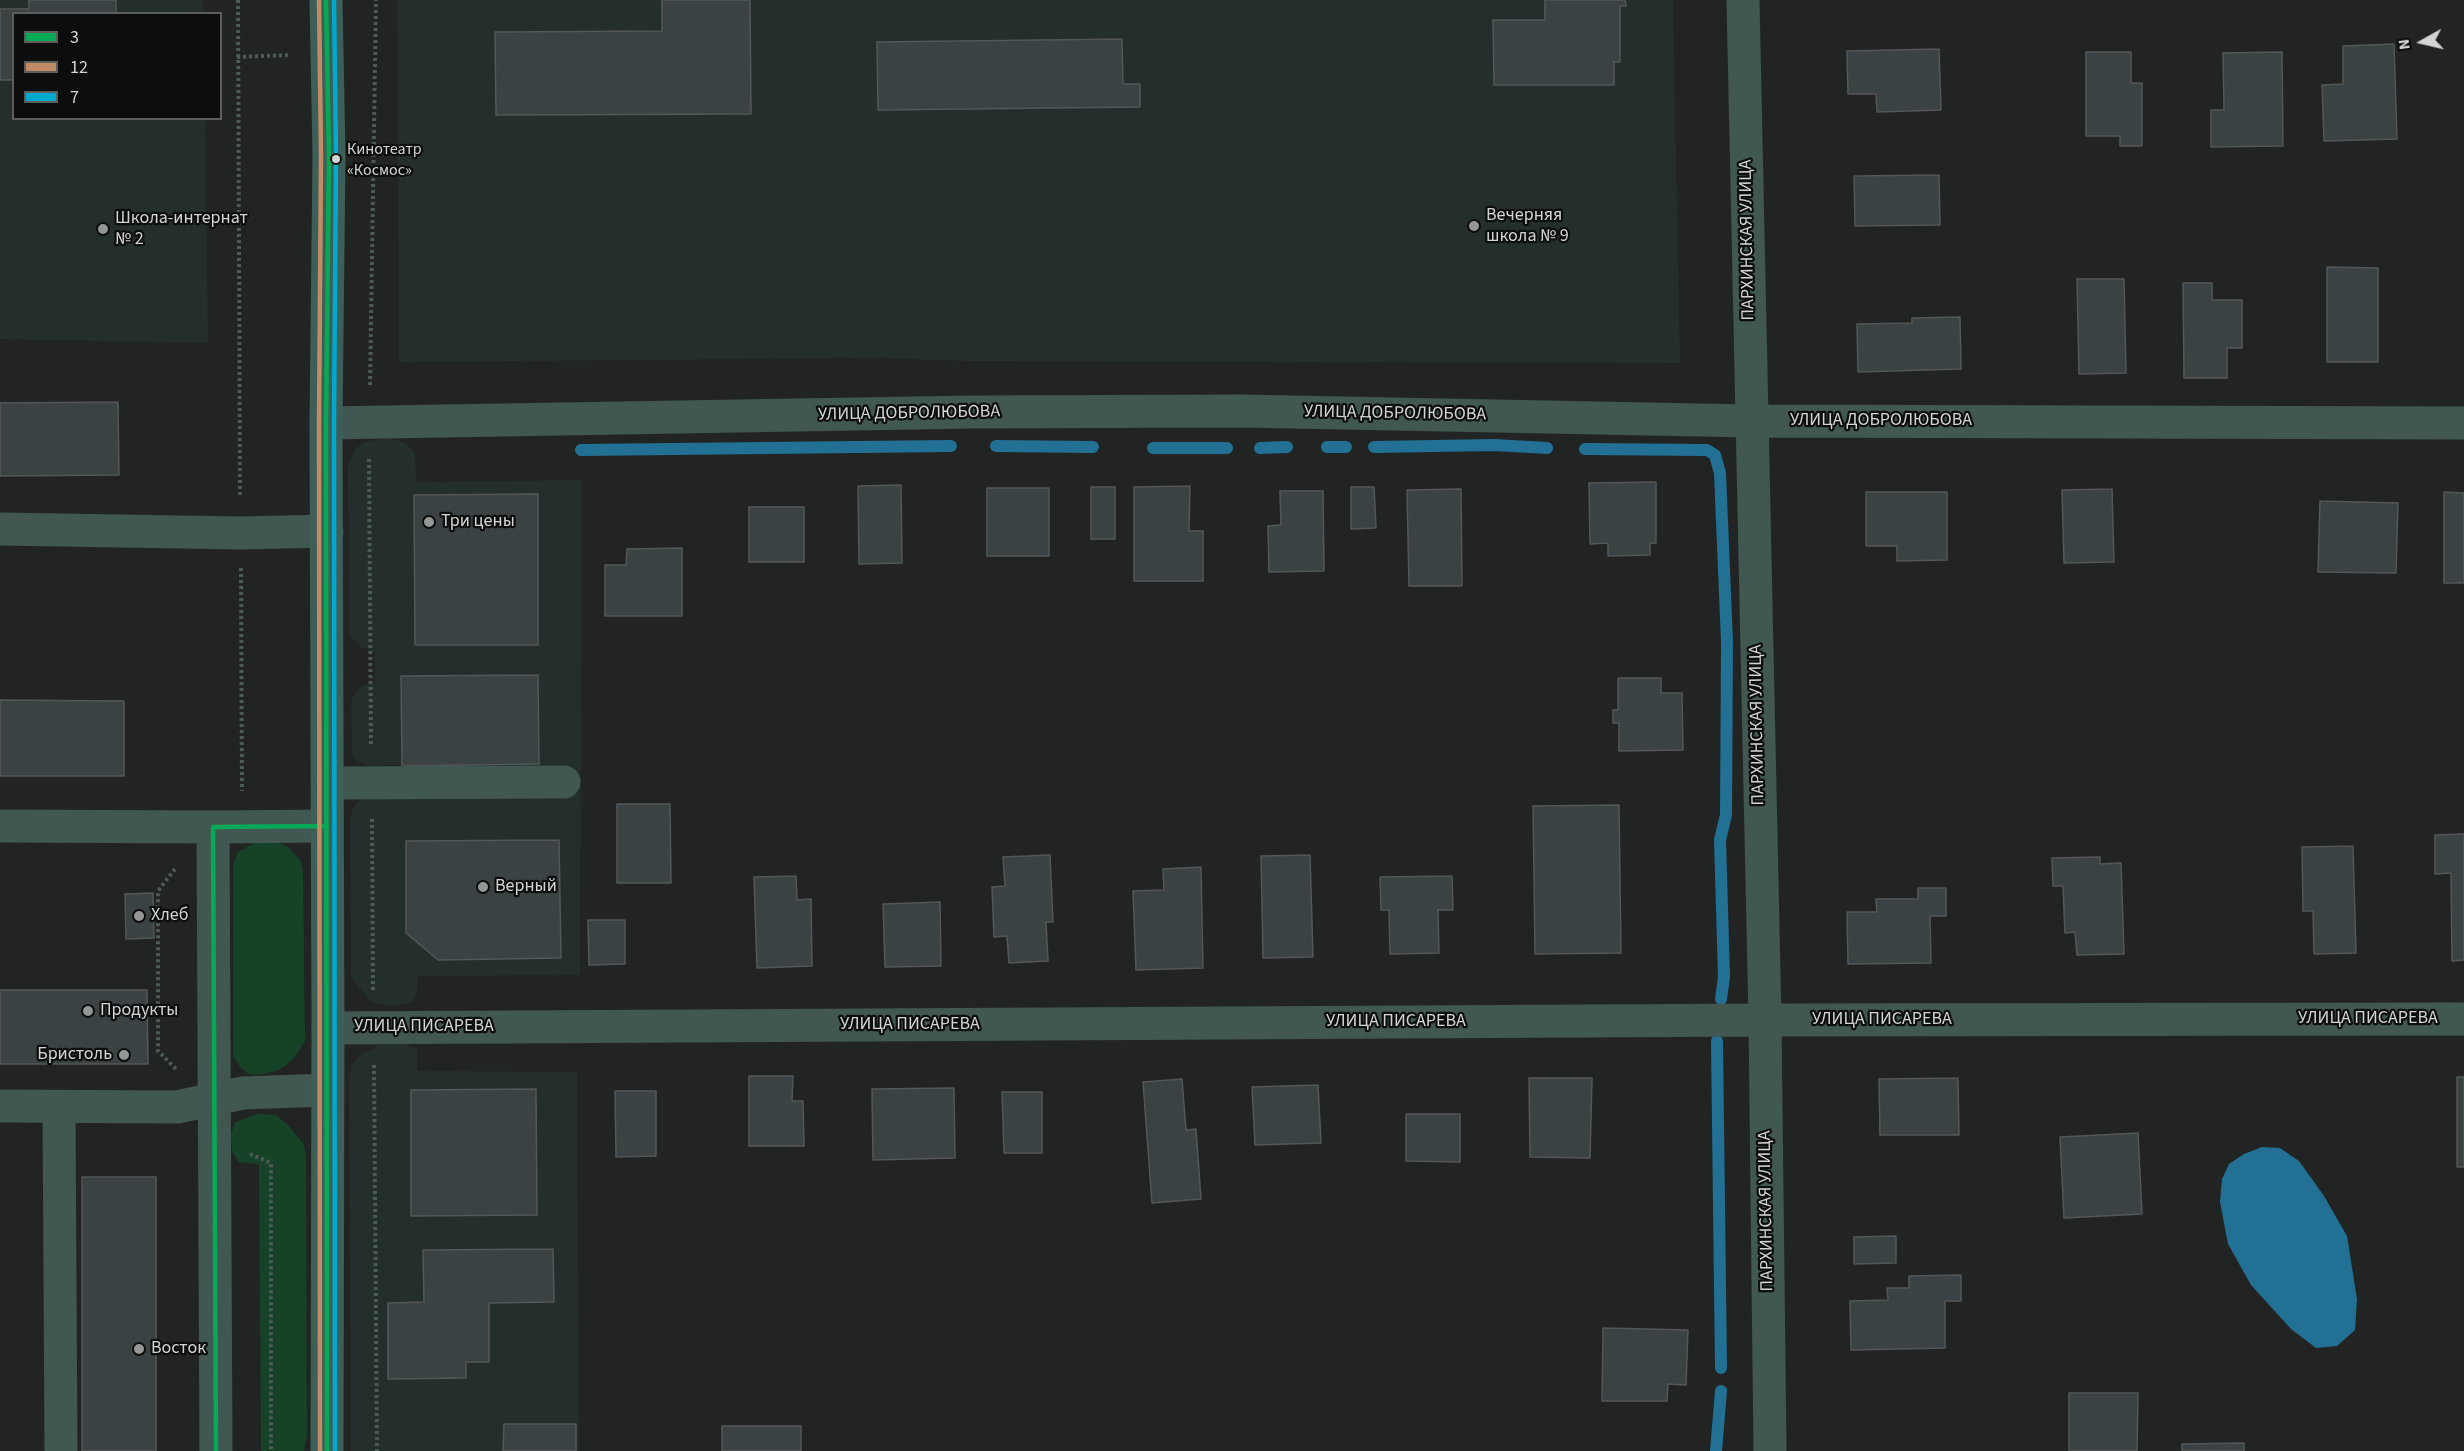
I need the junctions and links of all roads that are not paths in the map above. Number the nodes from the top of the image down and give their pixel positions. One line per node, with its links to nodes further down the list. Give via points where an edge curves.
1 (326, 0): 4 (main road)
2 (1743, 0): 3 (street, ПАРХИНСКАЯ УЛИЦА)
3 (1751, 421): 4 (street, УЛИЦА ДОБРОЛЮБОВА, via 1230,411); 5 (street, УЛИЦА ДОБРОЛЮБОВА); 14 (street, ПАРХИНСКАЯ УЛИЦА)
4 (326, 423): 7 (main road)
5 (2464, 423)
6 (0, 529): 7 (street)
7 (327, 531): 9 (main road)
8 (564, 782): 9 (street)
9 (328, 783): 11 (main road)
10 (0, 826): 12 (street)
11 (327, 826): 12 (street); 15 (main road)
12 (227, 827): 17 (street)
13 (2464, 1019): 14 (street, УЛИЦА ПИСАРЕВА)
14 (1765, 1020): 15 (street, УЛИЦА ПИСАРЕВА); 23 (street, ПАРХИНСКАЯ УЛИЦА)
15 (328, 1028): 16 (main road)
16 (327, 1090): 17 (street, via 243,1093); 22 (main road)
17 (214, 1101): 19 (street, via 177,1107); 21 (street)
18 (0, 1106): 19 (street)
19 (59, 1107): 20 (street)
20 (61, 1451)
21 (216, 1451)
22 (327, 1451)
23 (1770, 1451)

